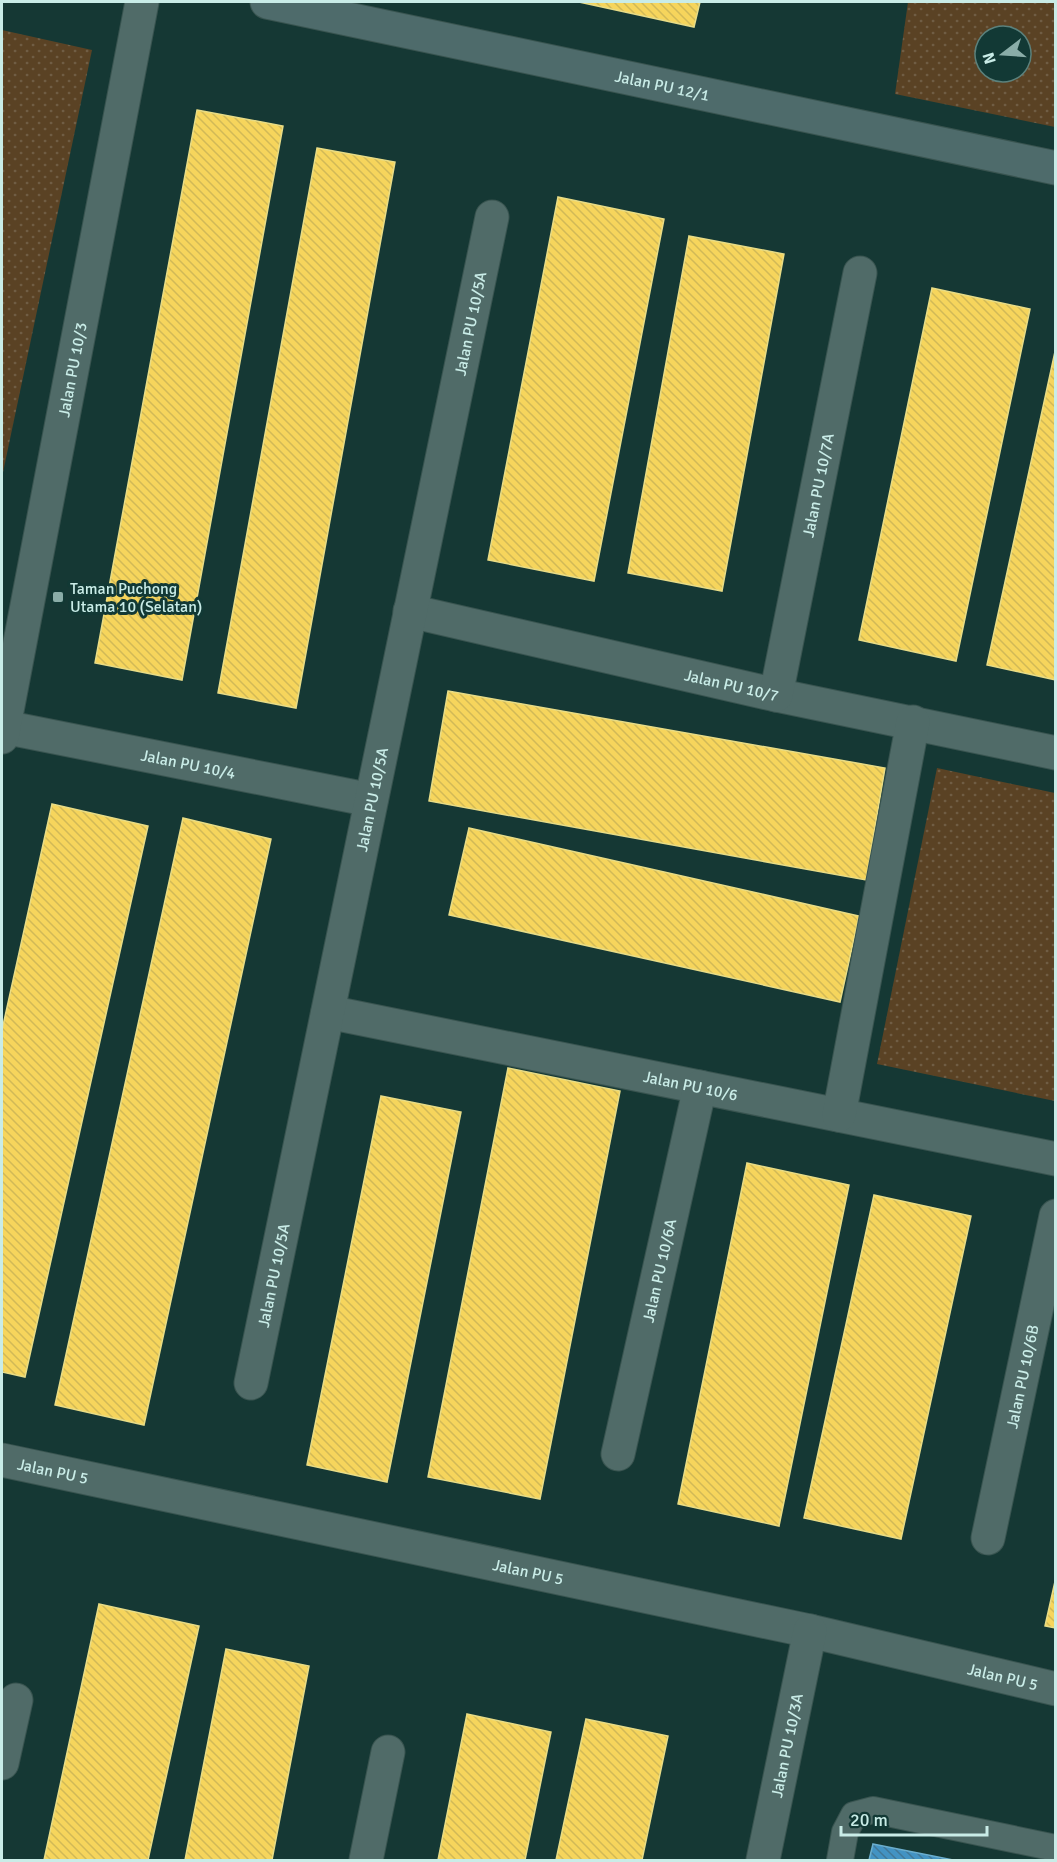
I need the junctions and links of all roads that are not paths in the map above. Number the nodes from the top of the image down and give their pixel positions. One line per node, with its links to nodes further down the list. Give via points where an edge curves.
1 (142, 2): 9 (street, Jalan PU 10/3)
2 (267, 2): 3 (street, Jalan PU 12/1)
3 (1056, 168)
4 (492, 217): 6 (street, Jalan PU 10/5A)
5 (861, 273): 7 (street, Jalan PU 10/7A)
6 (410, 611): 7 (street, Jalan PU 10/7); 11 (street, Jalan PU 10/5A)
7 (776, 695): 8 (street, Jalan PU 10/7)
8 (913, 722): 10 (street, Jalan PU 10/7); 14 (street)
9 (3, 732): 11 (street, Jalan PU 10/4)
10 (1056, 753)
11 (371, 800): 12 (street, Jalan PU 10/5A)
12 (328, 1012): 13 (street, Jalan PU 10/6); 17 (street, Jalan PU 10/5A)
13 (700, 1087): 14 (street, Jalan PU 10/6); 18 (street, Jalan PU 10/6A)
14 (839, 1115): 15 (street, Jalan PU 10/6)
15 (1056, 1159)
16 (1056, 1216): 20 (street, Jalan PU 10/6B)
17 (251, 1383)
18 (618, 1454)
19 (2, 1460): 21 (street, Jalan PU 5)
20 (988, 1538)
21 (810, 1631): 22 (street, Jalan PU 5); 28 (street, Jalan PU 10/3A)
22 (1056, 1689)
23 (16, 1700): 25 (street)
24 (388, 1752): 27 (street)
25 (2, 1763)
26 (1056, 1848): 29 (lane, via 873,1810 854,1815 845,1832)
27 (366, 1860)
28 (763, 1860)
29 (840, 1860)

